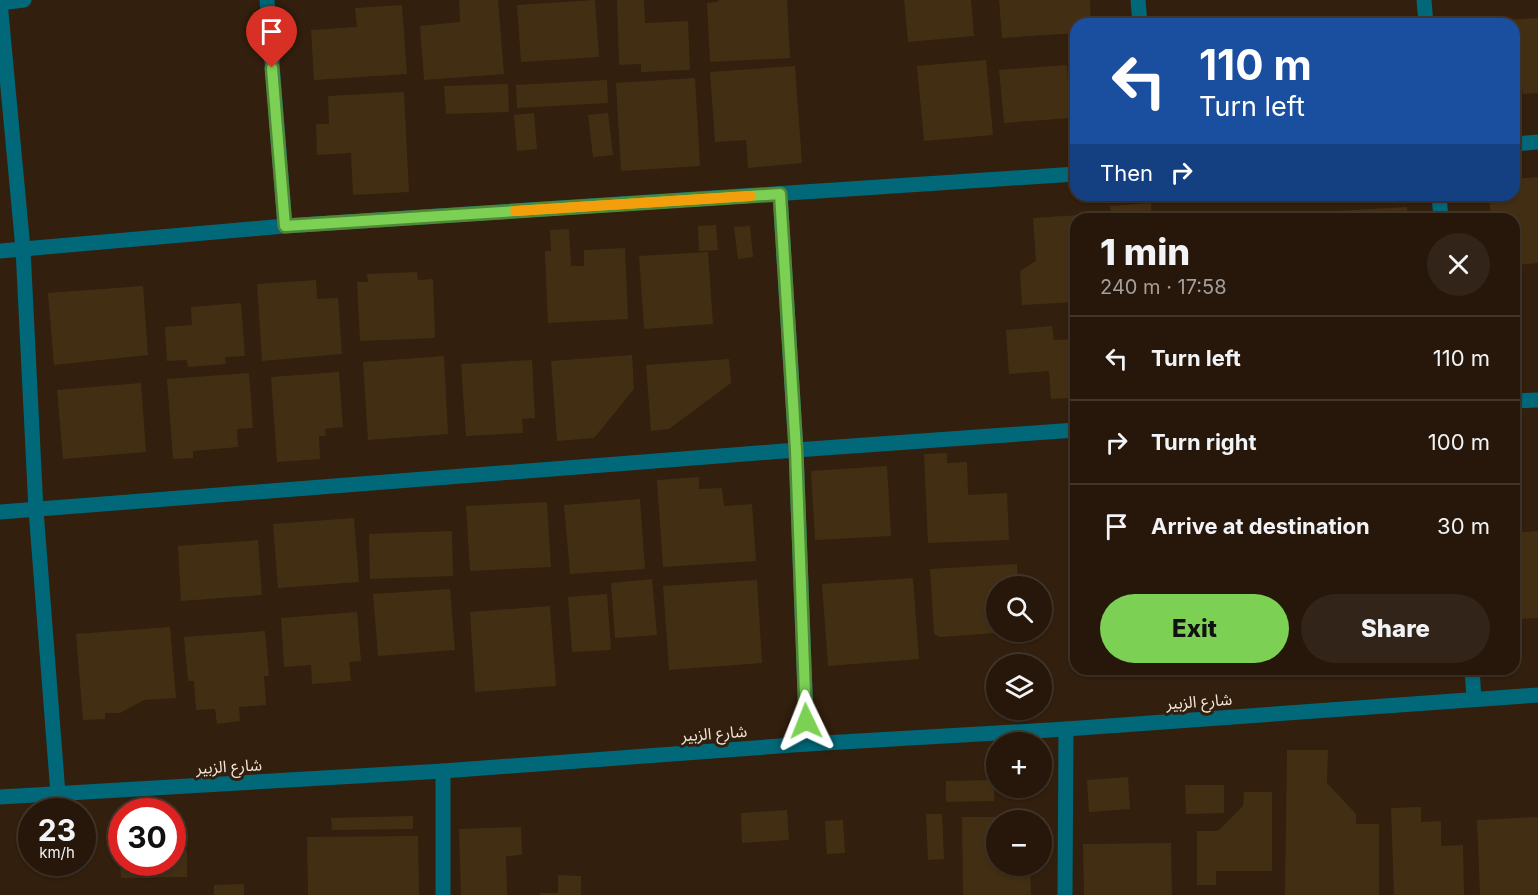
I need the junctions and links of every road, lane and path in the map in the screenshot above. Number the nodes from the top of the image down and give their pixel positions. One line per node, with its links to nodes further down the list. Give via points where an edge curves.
1 (24, 0): 5 (street)
2 (267, 0): 12 (street)
3 (1138, 0): 6 (street)
4 (1424, 0): 7 (street)
5 (0, 2): 13 (street)
6 (1140, 18)
7 (1426, 18)
8 (1538, 142): 9 (street)
9 (1520, 144)
10 (1070, 174): 11 (street)
11 (780, 194): 12 (street); 18 (street)
12 (285, 226): 13 (street)
13 (23, 249): 14 (street); 19 (street)
14 (0, 250)
15 (1538, 400): 16 (street)
16 (1520, 401)
17 (1070, 430): 18 (street)
18 (796, 450): 19 (street); 25 (street)
19 (36, 510): 20 (street); 27 (street)
20 (0, 512)
21 (1472, 675): 23 (street)
22 (1538, 695): 23 (street, شارع الزبير)
23 (1474, 699): 24 (street, شارع الزبير)
24 (1066, 729): 25 (street, شارع الزبير); 30 (street)
25 (807, 744): 26 (street, شارع الزبير)
26 (443, 771): 27 (street, شارع الزبير); 29 (street)
27 (58, 794): 28 (street, شارع الزبير)
28 (0, 797)
29 (443, 895)
30 (1065, 895)

